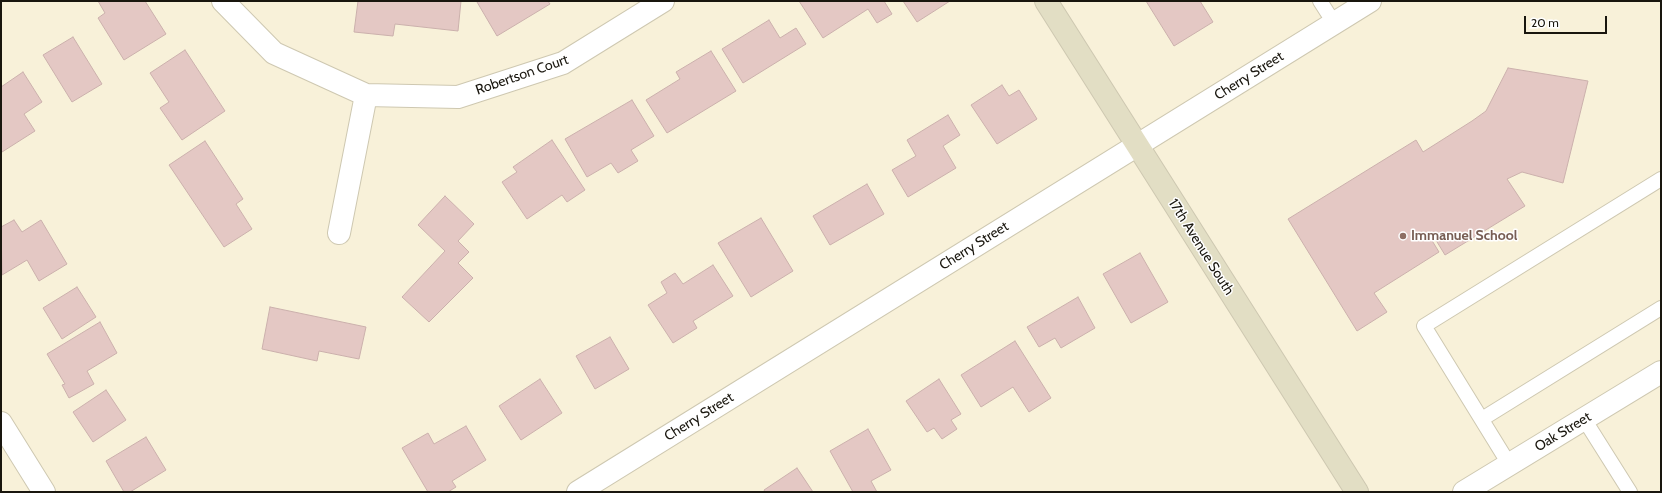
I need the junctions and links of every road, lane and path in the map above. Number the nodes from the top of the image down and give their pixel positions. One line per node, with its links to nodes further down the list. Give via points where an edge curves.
1 (223, 1): 7 (street, Robertson Court, via 274,53)
2 (663, 1): 7 (street, Robertson Court, via 563,63 458,97)
3 (1046, 1): 8 (street, 17th Avenue South)
4 (1320, 1): 6 (lane)
5 (1370, 1): 6 (street, Cherry Street)
6 (1334, 24): 8 (street, Cherry Street)
7 (366, 95): 10 (street)
8 (1137, 145): 18 (street, Cherry Street); 19 (street, 17th Avenue South)
9 (1661, 179): 13 (lane, via 1424,326)
10 (339, 232)
11 (1660, 311): 13 (lane)
12 (1661, 372): 14 (street, Oak Street)
13 (1482, 419): 16 (lane)
14 (1584, 419): 16 (street, Oak Street); 21 (lane)
15 (1, 423): 17 (street)
16 (1509, 464): 20 (street, Oak Street)
17 (44, 492)
18 (578, 492)
19 (1357, 492)
20 (1464, 492)
21 (1630, 492)

